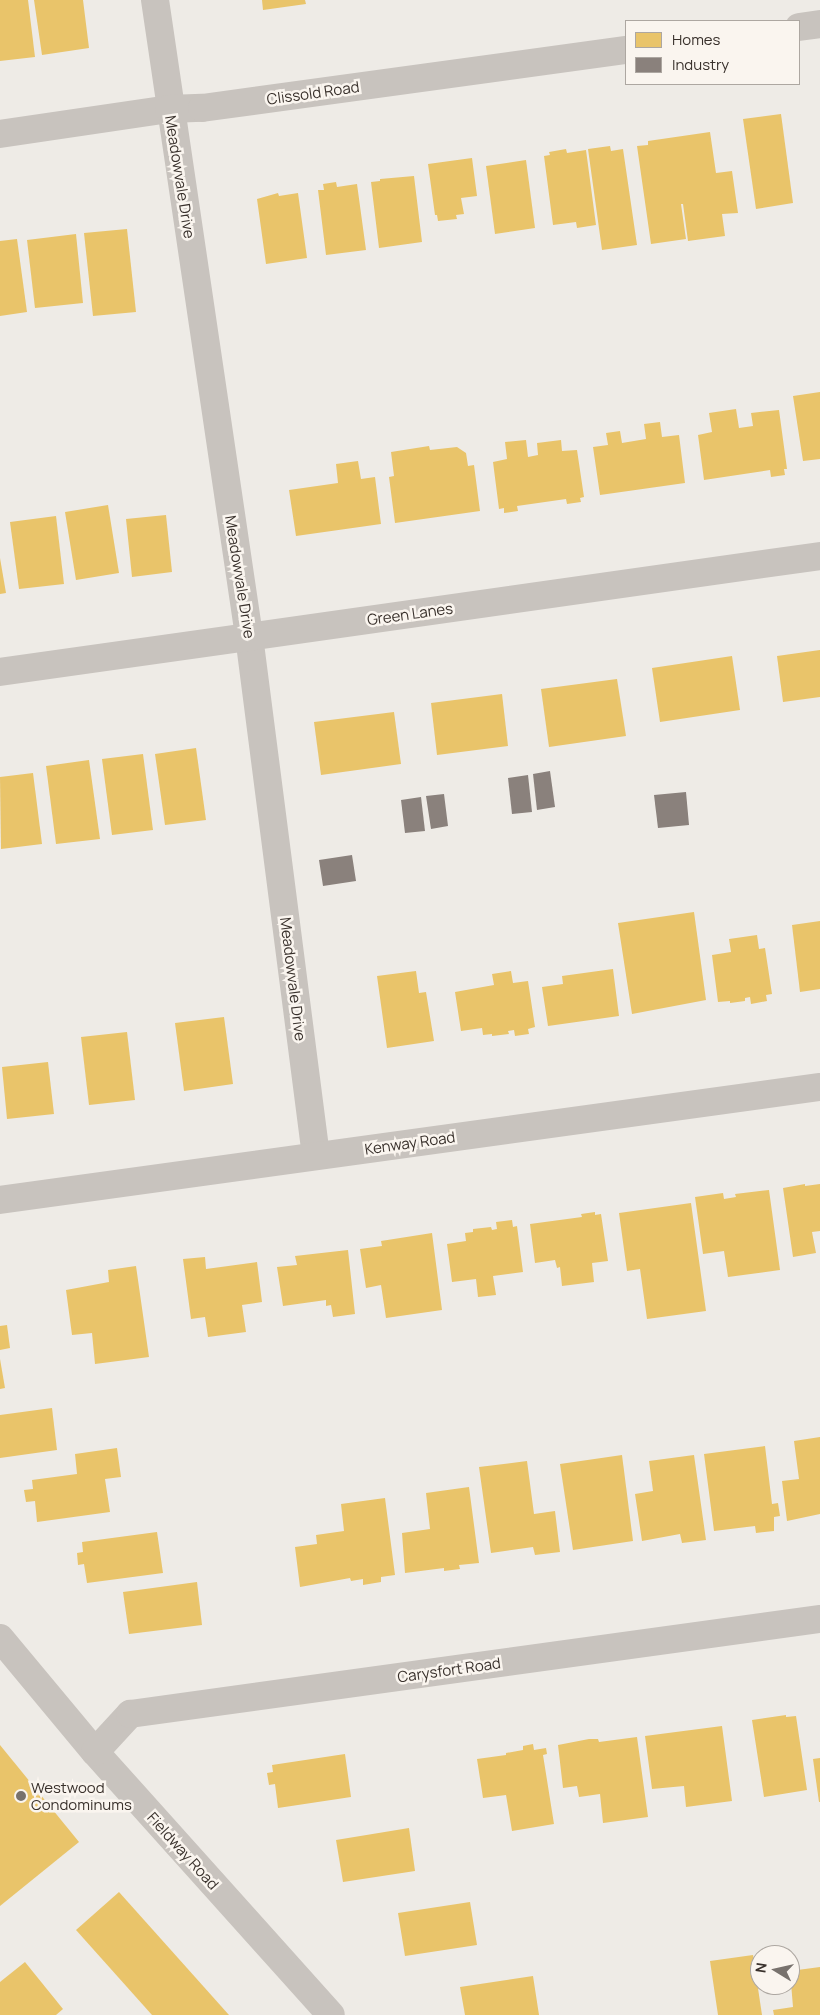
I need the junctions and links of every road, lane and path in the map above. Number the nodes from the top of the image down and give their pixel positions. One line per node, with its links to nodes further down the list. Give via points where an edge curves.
1 (155, 0): 5 (street, Meadowvale Drive)
2 (820, 24): 3 (street)
3 (800, 27)
4 (625, 50): 5 (street, Clissold Road, via 202,108)
5 (169, 109): 6 (street, Clissold Road); 8 (street, Meadowvale Drive)
6 (0, 134)
7 (820, 556): 8 (street, Green Lanes)
8 (249, 636): 9 (street, Green Lanes); 11 (street, Meadowvale Drive)
9 (0, 672)
10 (820, 1087): 11 (street, Kenway Road)
11 (316, 1156): 12 (street, Kenway Road)
12 (0, 1200)
13 (820, 1619): 15 (street, Carysfort Road, via 130,1714)
14 (0, 1638): 15 (street, Fieldway Road)
15 (95, 1752): 16 (street, Fieldway Road)
16 (331, 2015)

